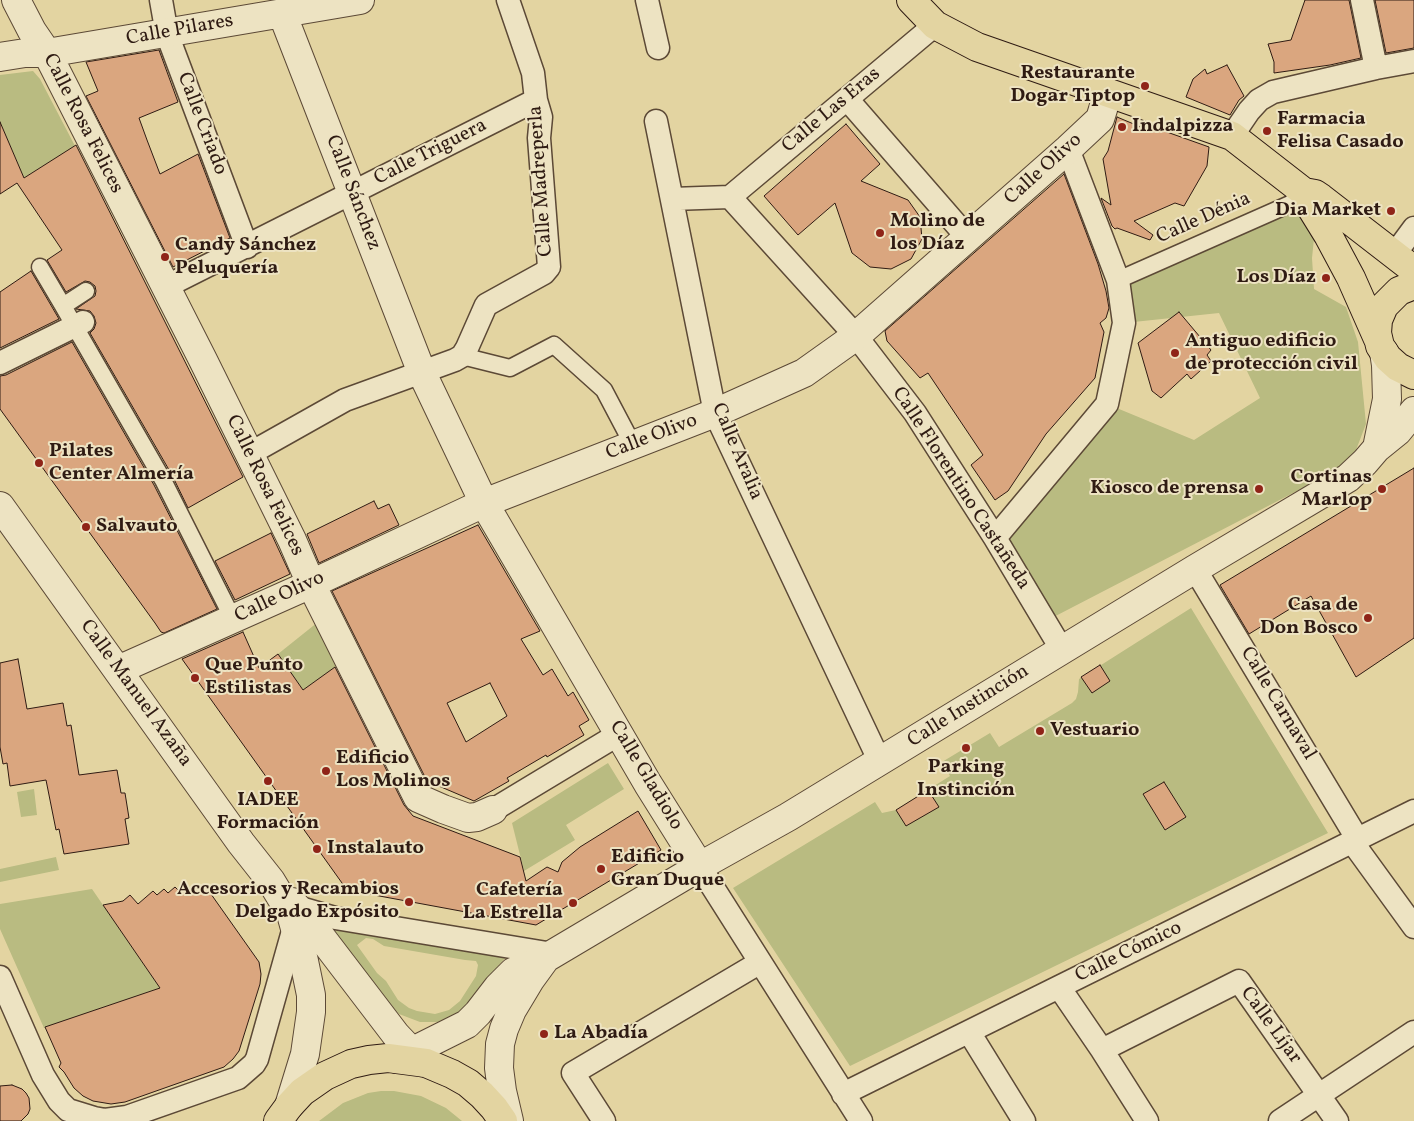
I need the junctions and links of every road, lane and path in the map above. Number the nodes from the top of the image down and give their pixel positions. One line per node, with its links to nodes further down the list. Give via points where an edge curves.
1 (16, 0): 12 (street, Calle Rosa Felices)
2 (161, 0): 10 (street, Calle Criado)
3 (360, 0): 8 (street, Calle Pilares)
4 (508, 0): 18 (street, Calle Madreperla, via 533,73)
5 (647, 0): 11 (street)
6 (911, 0): 9 (main road)
7 (1362, 0): 15 (street)
8 (279, 7): 10 (street, Calle Pilares); 23 (street, Calle Sánchez)
9 (935, 26): 16 (main road, via 977,47); 17 (street, Calle Las Eras)
10 (167, 34): 12 (street, Calle Pilares); 28 (street, Calle Criado)
11 (658, 48)
12 (46, 53): 13 (street, Calle Pilares, via 25,52); 33 (street, Calle Rosa Felices)
13 (0, 57)
14 (1414, 61): 15 (street)
15 (1376, 68): 20 (street, via 1273,92 1259,100)
16 (1108, 93): 20 (main road); 21 (street, Calle Olivo, via 1100,118)
17 (847, 98): 24 (street, Calle Las Eras); 27 (street)
18 (536, 100): 23 (street, Calle Triguera); 39 (street, Calle Madreperla, via 541,118 549,267 486,305)
19 (656, 121): 25 (street, Calle Aralia)
20 (1232, 136): 22 (main road)
21 (1068, 149): 27 (street, Calle Olivo); 31 (street)
22 (1304, 192): 29 (main road, via 1321,198); 31 (street, Calle Dénia, via 1290,204); 38 (main road, via 1351,278)
23 (352, 194): 28 (street, Calle Triguera); 41 (street, Calle Sánchez)
24 (730, 196): 25 (street); 37 (street, Calle Florentino Castañeda)
25 (672, 199): 44 (street, Calle Aralia)
26 (1414, 228): 29 (street)
27 (968, 238): 37 (street, Calle Olivo)
28 (246, 246): 33 (street, Calle Triguera)
29 (1404, 262)
30 (40, 267): 35 (street)
31 (1118, 280): 50 (street, via 1124,322 1107,404)
32 (1414, 285): 38 (main road, via 1399,291 1384,306 1378,320)
33 (165, 287): 47 (street, Calle Rosa Felices)
34 (86, 291): 35 (street)
35 (63, 306): 36 (street)
36 (78, 324): 40 (street); 53 (street, via 163,480)
37 (856, 336): 44 (street, Calle Olivo, via 804,373); 50 (street, Calle Florentino Castañeda, via 915,413)
38 (1381, 346): 42 (main road, via 1398,368); 45 (street, Calle Instinción)
39 (462, 356): 41 (street); 46 (street, via 510,368 554,345 604,390)
40 (0, 363)
41 (422, 373): 47 (street, via 345,400); 48 (street, Calle Sánchez)
42 (1414, 375)
43 (1414, 411): 45 (street, Calle Instinción)
44 (715, 413): 46 (street, Calle Olivo); 57 (street, Calle Aralia)
45 (1394, 437): 51 (street, Calle Instinción, via 1348,478)
46 (633, 445): 48 (street, Calle Olivo)
47 (249, 454): 52 (street, Calle Rosa Felices)
48 (484, 504): 52 (street, Calle Olivo); 56 (street, Calle Gladiolo)
49 (0, 506): 55 (street, Calle Manuel Azaña)
50 (995, 538): 54 (street, Calle Florentino Castañeda)
51 (1195, 569): 54 (street, Calle Instinción); 60 (street, Calle Carnaval)
52 (310, 584): 53 (street, Calle Olivo); 58 (street, Calle Rosa Felices, via 418,798 468,818)
53 (233, 619): 55 (street, Calle Olivo)
54 (1062, 650): 57 (street, Calle Instinción)
55 (118, 670): 62 (street, Calle Manuel Azaña)
56 (619, 734): 58 (street, Calle Rosa Felices); 61 (street, Calle Gladiolo)
57 (880, 762): 61 (street, Calle Instinción)
58 (493, 810)
59 (1414, 811): 60 (street, Calle Cómico)
60 (1355, 841): 63 (street, Calle Carnaval); 67 (street, Calle Cómico)
61 (700, 868): 64 (street, Calle Instinción); 65 (street, Calle Gladiolo)
62 (296, 916): 64 (street, via 335,918); 66 (street, via 254,1064 238,1078 122,1118 94,1118 68,1110 59,1101 43,1074); 71 (street, Calle Manuel Azaña, via 312,925); 74 (street, Calle Manuel Azaña, via 311,1012 303,1060)
63 (1414, 927)
64 (550, 956): 71 (street, Calle Instinción, via 513,972 467,1024); 76 (street, Calle Instinción, via 530,980 512,1010 500,1044 500,1074)
65 (759, 963): 72 (street, Calle Gladiolo); 77 (street, via 572,1073)
66 (0, 977)
67 (1059, 987): 68 (street, Calle Cómico); 70 (street)
68 (969, 1032): 72 (street, Calle Cómico); 79 (street)
69 (1414, 1032): 73 (street)
70 (1102, 1050): 73 (street, Calle Líjar, via 1239,981); 80 (street)
71 (412, 1058): 74 (main road, via 369,1060 333,1071 309,1086); 75 (main road, via 444,1069 468,1083 488,1101)
72 (843, 1094): 78 (street, Calle Gladiolo)
73 (1320, 1096): 81 (street); 82 (street, Calle Líjar)
74 (284, 1113)
75 (503, 1121)
76 (509, 1121)
77 (604, 1121)
78 (861, 1121)
79 (1024, 1121)
80 (1147, 1121)
81 (1280, 1121)
82 (1337, 1121)

